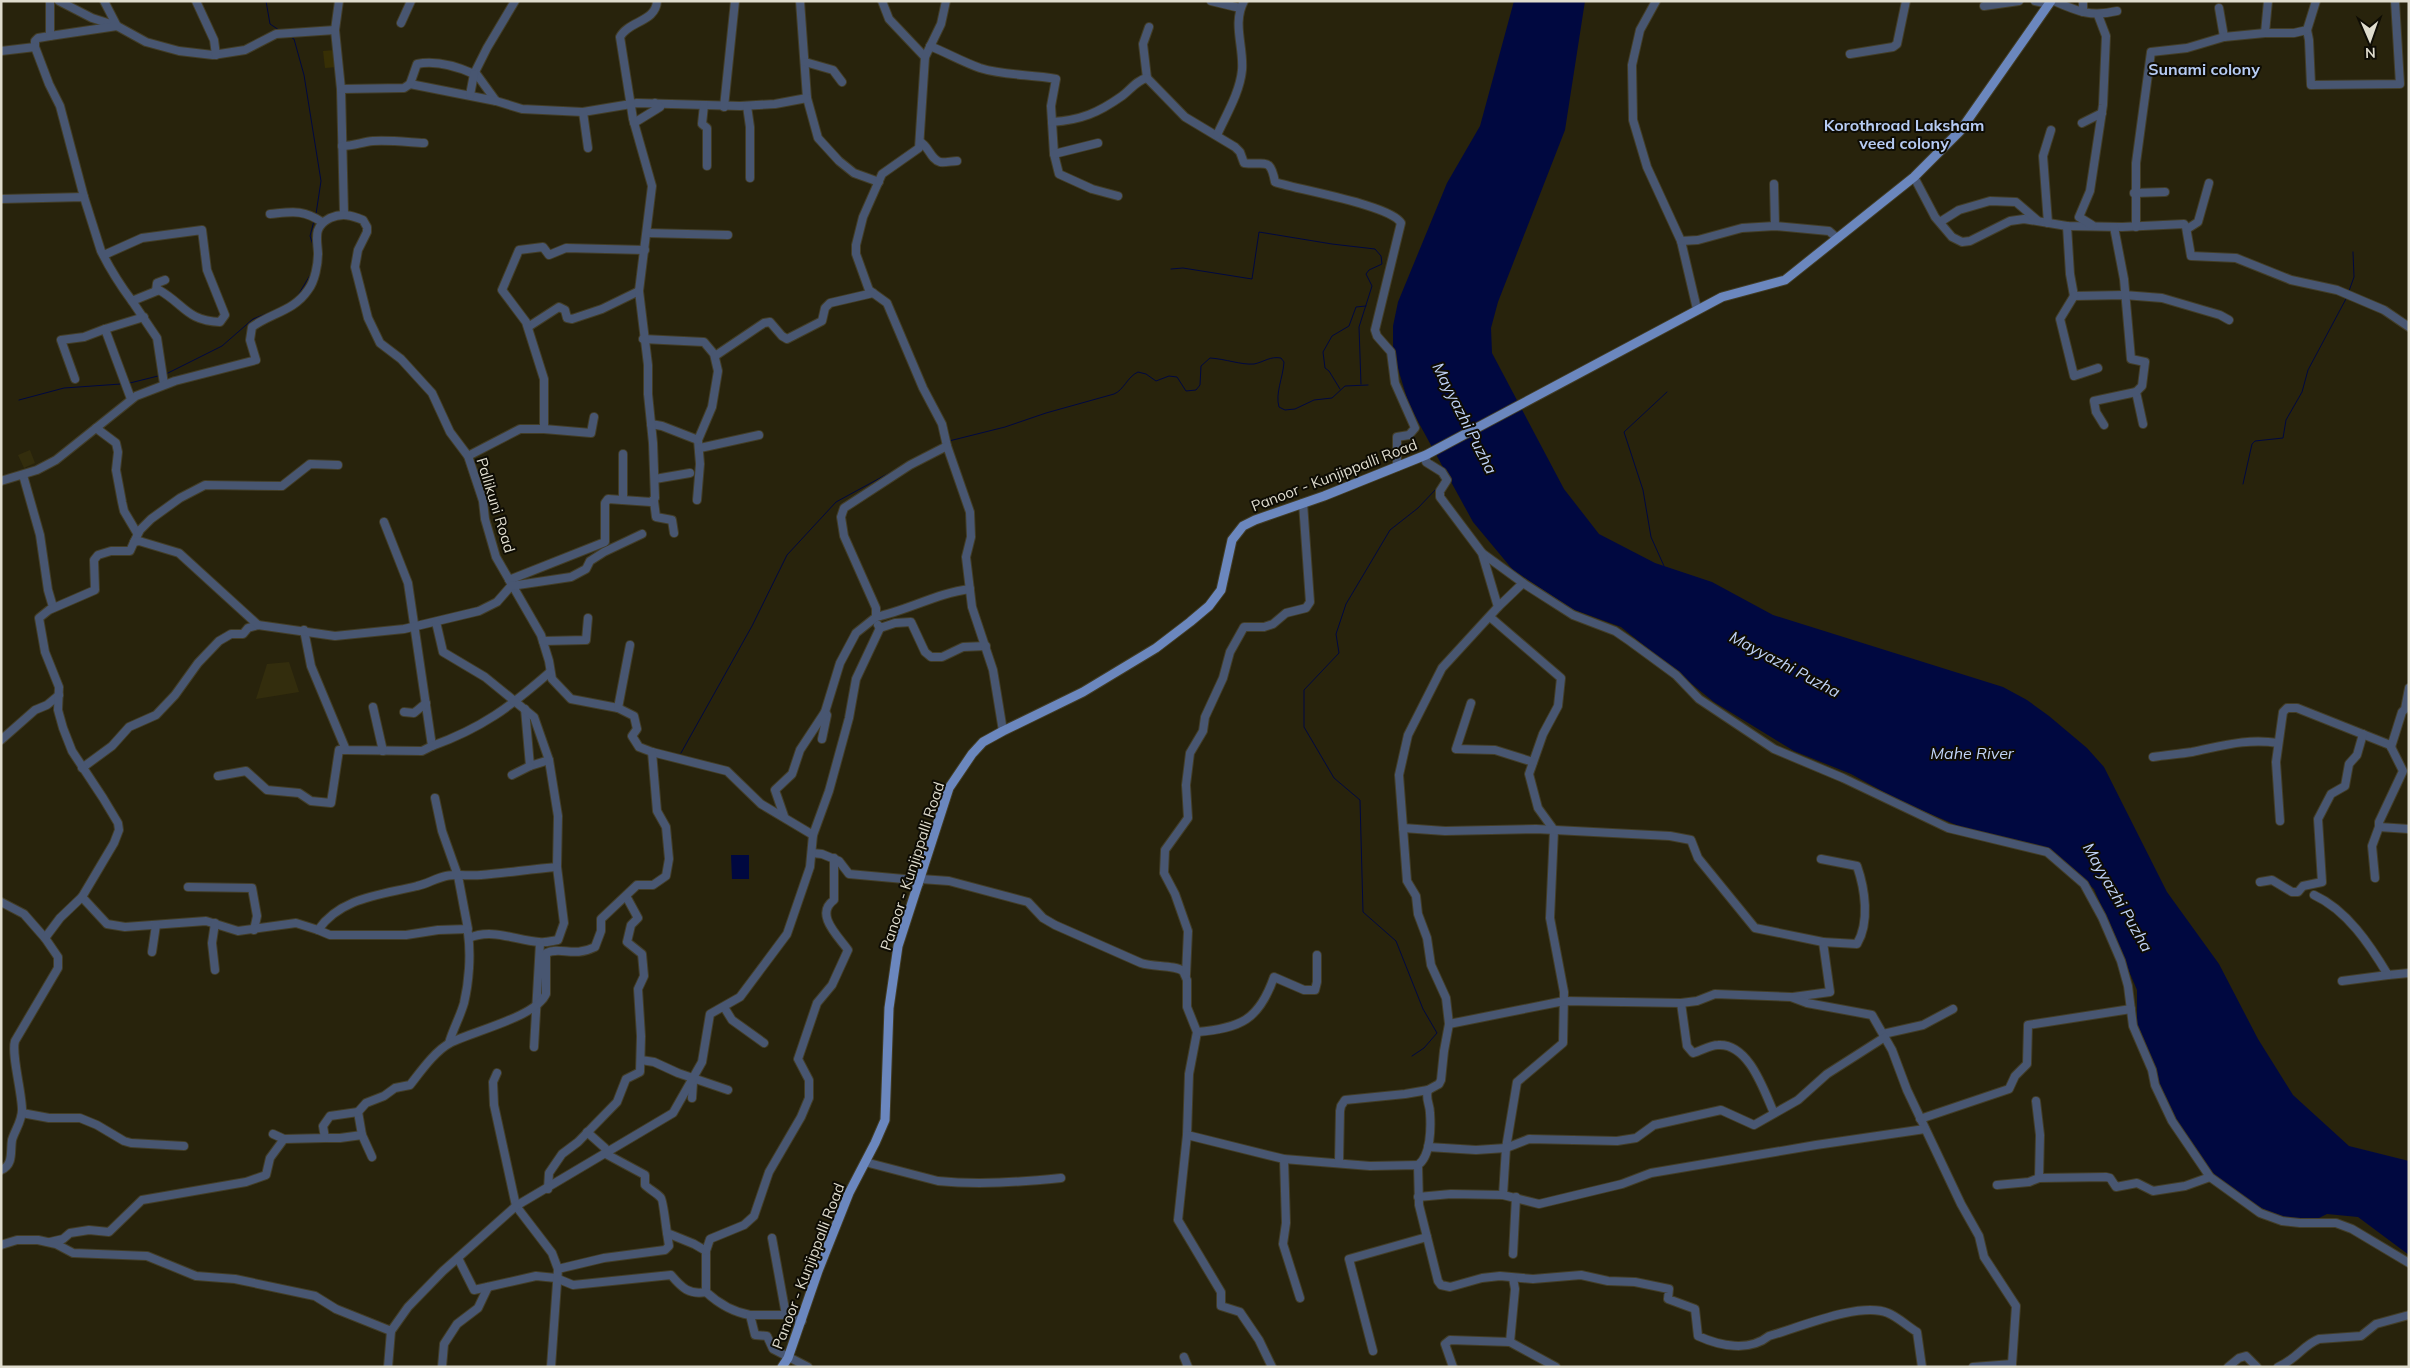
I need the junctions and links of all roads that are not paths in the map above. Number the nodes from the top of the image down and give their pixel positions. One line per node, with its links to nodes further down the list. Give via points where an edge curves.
1 (50, 1): 35 (street)
2 (58, 1): 30 (street)
3 (104, 1): 30 (street)
4 (196, 1): 41 (street, via 214,40)
5 (339, 1): 32 (street)
6 (411, 1): 29 (street)
7 (515, 1): 44 (street)
8 (657, 1): 52 (street, via 648,17 625,30 620,37)
9 (735, 1): 56 (street)
10 (800, 1): 43 (street)
11 (882, 1): 42 (street, via 889,19)
12 (946, 1): 38 (street, via 941,24)
13 (1211, 1): 23 (street)
14 (1656, 1): 97 (street, via 1640,30 1632,65 1633,120 1647,167)
15 (1906, 1): 40 (street, via 1893,47)
16 (2019, 1): 24 (street)
17 (2035, 1): 22 (street)
18 (2083, 1): 27 (street)
19 (2268, 1): 34 (street)
20 (2316, 1): 33 (street)
21 (2395, 1): 33 (street, via 2400,84 2311,85)
22 (2052, 2): 27 (street); 72 (main road, Panoor - Kunjippalli Road, via 1960,132)
23 (1242, 5): 63 (street, via 1238,30 1242,71)
24 (1984, 6)
25 (2219, 8): 36 (street)
26 (2117, 11): 28 (street)
27 (2083, 12): 28 (street)
28 (2098, 15): 58 (street, via 2106,36)
29 (401, 23)
30 (117, 26): 35 (street); 41 (street, via 146,42 179,51)
31 (1149, 27): 45 (street, via 1143,44)
32 (336, 30): 41 (street, via 281,34 245,50); 48 (street)
33 (2307, 30): 34 (street)
34 (2265, 33): 36 (street)
35 (50, 36): 37 (street, via 38,38)
36 (2224, 37): 78 (street, via 2187,48 2151,52)
37 (35, 46): 39 (street); 80 (street, via 60,106)
38 (930, 46): 42 (street); 60 (street, via 980,68 1056,79)
39 (1, 51)
40 (1850, 54)
41 (216, 55)
42 (925, 56): 64 (street)
43 (805, 62): 46 (street, via 833,70); 50 (street)
44 (475, 73): 47 (street, via 428,62 417,64); 49 (street); 51 (street)
45 (1148, 78): 60 (street, via 1087,116); 63 (street, via 1184,117)
46 (842, 82)
47 (410, 84): 48 (street, via 404,88); 49 (street)
48 (341, 89): 67 (street)
49 (470, 94): 51 (street)
50 (807, 98): 55 (street); 74 (street, via 822,144 854,172)
51 (496, 101): 57 (street, via 522,109)
52 (630, 103): 53 (street); 57 (street); 59 (street)
53 (655, 103): 54 (street); 59 (street, via 660,107)
54 (704, 105): 56 (street); 71 (street, via 702,124 706,128)
55 (747, 106): 56 (street); 73 (street)
56 (724, 107)
57 (583, 112): 68 (street)
58 (2102, 113): 61 (street); 90 (street, via 2090,191 2079,218)
59 (634, 122): 94 (street, via 652,186)
60 (1052, 122): 69 (street)
61 (2082, 123)
62 (2051, 130): 87 (street, via 2042,156)
63 (1217, 135): 133 (street, via 1240,152 1244,163 1270,166 1275,182 1371,207 1400,220 1375,330 1391,352 1395,383 1414,428 1409,435 1397,437)
64 (920, 142): 70 (street, via 940,162); 74 (street, via 920,148 882,174)
65 (424, 143): 67 (street, via 376,141)
66 (1098, 143): 69 (street)
67 (342, 146): 83 (street)
68 (588, 148)
69 (1054, 154): 79 (street, via 1059,174 1092,189)
70 (956, 161)
71 (707, 166)
72 (1914, 177): 86 (street); 96 (main road, Panoor - Kunjippalli Road)
73 (750, 178)
74 (879, 182): 103 (street, via 863,217 856,246 859,262)
75 (2209, 183): 93 (street, via 2198,222)
76 (1774, 184): 88 (street)
77 (2166, 192): 78 (street)
78 (2134, 193): 92 (street)
79 (1118, 196)
80 (84, 197): 81 (street); 99 (street)
81 (1, 199)
82 (270, 214): 85 (street, via 298,211 309,213)
83 (344, 214): 85 (street); 131 (street, Pallikuni Road, via 363,220 367,227 355,267 364,306 376,336 421,379 450,432)
84 (2038, 221): 86 (street, via 2016,202 1990,201 1959,210); 86 (street, via 2010,221 1962,242); 87 (street)
85 (322, 222): 117 (street, via 316,234 318,258 310,289 285,311 252,327 250,340 256,360)
86 (1940, 222)
87 (2048, 223): 89 (street)
88 (1774, 226): 96 (street, via 1829,231); 97 (street, via 1742,228 1698,240)
89 (2067, 226): 90 (street); 105 (street)
90 (2094, 226): 91 (street)
91 (2114, 227): 92 (street); 104 (street)
92 (2136, 227): 93 (street, via 2175,223 2184,224)
93 (2187, 228): 111 (street, via 2191,256 2236,258 2290,280 2348,293 2384,310)
94 (647, 233): 95 (street); 98 (street)
95 (728, 235)
96 (1837, 238): 107 (main road, Panoor - Kunjippalli Road, via 1785,280 1722,297)
97 (1681, 241): 107 (street)
98 (645, 250): 102 (street); 110 (street, via 566,248 549,256 543,247 519,250 502,290)
99 (104, 255): 101 (street, via 142,238 202,230 207,270 225,315 220,322 205,322 193,317 162,292); 106 (street)
100 (165, 280): 101 (street, via 157,284)
101 (156, 291): 106 (street)
102 (639, 291): 110 (street, via 572,319 567,318 565,310 559,307); 113 (street)
103 (873, 293): 114 (street, via 830,303 825,308 822,321 787,339 770,322 764,323); 127 (street, via 887,303 942,424)
104 (2124, 295): 105 (street); 109 (street, via 2162,298); 118 (street, via 2131,359 2145,362 2142,386)
105 (2074, 296): 115 (street, via 2060,319 2074,376)
106 (132, 302): 108 (street)
107 (1697, 309): 130 (main road, Panoor - Kunjippalli Road)
108 (144, 317): 112 (street); 117 (street, via 157,338)
109 (2229, 320)
110 (528, 327): 125 (street, via 544,378)
111 (2409, 327)
112 (105, 329): 116 (street, via 84,337 61,340); 119 (street)
113 (644, 339): 114 (street, via 704,342); 121 (street)
114 (715, 356): 128 (street, via 718,371 712,407)
115 (2098, 368)
116 (75, 379)
117 (164, 384): 119 (street)
118 (2136, 392): 122 (street); 123 (street, via 2094,401)
119 (131, 399): 124 (street)
120 (594, 417): 125 (street, via 591,433)
121 (651, 424): 128 (street); 136 (street)
122 (2143, 424)
123 (2104, 425)
124 (96, 428): 135 (street, via 56,460); 143 (street, via 116,443 116,470 124,511)
125 (544, 429): 131 (street, via 520,429)
126 (759, 435): 128 (street)
127 (947, 443): 150 (street, via 972,520 966,557); 155 (street, via 844,508 841,525 876,608)
128 (699, 444): 139 (street)
129 (623, 454): 138 (street)
130 (1426, 455): 133 (main road, Panoor - Kunjippalli Road); 147 (street, via 1426,462 1442,472 1447,480 1440,497)
131 (468, 456): 148 (street, Pallikuni Road, via 496,557)
132 (338, 465): 143 (street, via 310,464 282,486 204,485 163,510)
133 (1397, 467): 141 (main road, Panoor - Kunjippalli Road)
134 (690, 473): 136 (street)
135 (25, 474): 137 (street); 152 (street)
136 (655, 479): 140 (street)
137 (1, 482)
138 (623, 500): 140 (street); 148 (street, via 608,499 605,504 605,542)
139 (697, 500)
140 (654, 501): 144 (street, via 656,517 672,520)
141 (1303, 503): 175 (main road, Panoor - Kunjippalli Road, via 1255,520 1238,531 1228,552 1221,590 1216,598 1156,648 1083,692); 227 (street, via 1310,602 1306,608 1286,613 1273,624 1244,627 1230,652 1203,731 1190,753 1186,785 1188,818 1165,850 1164,873 1188,931)
142 (384, 522): 158 (street, via 408,583)
143 (138, 533): 146 (street)
144 (674, 533)
145 (642, 534): 148 (street, via 604,552 590,561 586,569 571,577)
146 (134, 542): 152 (street, via 130,551 111,551 95,556 95,590); 157 (street, via 178,554)
147 (1482, 553): 149 (street); 151 (street)
148 (510, 583): 156 (street, via 497,602 480,611); 161 (street, Pallikuni Road)
149 (1523, 583): 151 (street); 236 (street, via 1573,615 1615,631 1676,675 1698,699 1774,749 1948,828 2047,852 2084,884 2102,917 2121,961)
150 (970, 589): 155 (street, via 945,593); 163 (street, via 972,607)
151 (1498, 607): 153 (street)
152 (53, 608): 166 (street, via 41,615 40,622 45,652)
153 (1490, 617): 187 (street, via 1561,678 1558,706); 197 (street, via 1442,668 1408,735 1399,775)
154 (588, 618): 161 (street, via 586,640)
155 (875, 618): 159 (street); 174 (street, via 856,633 840,663)
156 (436, 622): 158 (street); 167 (street, via 443,652 485,677)
157 (258, 625): 160 (street); 189 (street, via 248,628 243,634 230,634 219,641 156,715 129,727 112,746)
158 (413, 626): 160 (street, via 335,636); 168 (street)
159 (880, 628): 163 (street, via 911,622 925,652 931,657 942,657 963,647); 200 (street, via 856,679 830,791)
160 (304, 630): 182 (street, via 311,666)
161 (543, 641): 164 (street, Pallikuni Road)
162 (630, 645): 171 (street)
163 (986, 646): 175 (street, via 996,683)
164 (550, 672): 167 (street); 171 (street, via 559,688 571,699)
165 (2409, 688): 181 (street)
166 (59, 696): 178 (street, via 35,710); 189 (street, via 58,710 63,728)
167 (516, 701): 172 (street); 180 (street, via 467,733)
168 (426, 703): 173 (street, via 414,713); 180 (street)
169 (1471, 703): 187 (street, via 1456,749 1495,750)
170 (373, 708): 183 (street)
171 (618, 708): 184 (street, via 634,716 637,729 632,736 639,747)
172 (525, 709): 186 (street, via 534,717); 188 (street)
173 (404, 712)
174 (825, 712): 177 (street); 194 (street, via 800,750 792,774 776,786)
175 (1003, 731): 207 (main road, Panoor - Kunjippalli Road, via 983,742 949,788)
176 (2363, 734): 179 (street, via 2297,708 2287,708 2282,712); 181 (street); 208 (street, via 2357,755 2348,764 2345,786 2331,794 2318,819 2322,882 2303,886 2298,892 2292,892 2272,880)
177 (822, 739)
178 (1, 740)
179 (2278, 743): 185 (street, via 2239,741); 195 (street)
180 (432, 746): 183 (street, via 422,751)
181 (2391, 747): 190 (street)
182 (346, 750): 183 (street); 191 (street, via 339,750 331,803 311,801 299,793 267,790 246,771)
183 (383, 751)
184 (652, 752): 194 (street, via 727,771 761,804); 212 (street, via 658,812 666,827 669,859 666,876 653,885 637,884)
185 (2153, 757)
186 (549, 760): 188 (street); 204 (street, via 558,816)
187 (1533, 762): 199 (street, via 1529,774 1538,808)
188 (530, 766): 192 (street)
189 (82, 768): 211 (street, via 118,823 119,830)
190 (2406, 773): 196 (street)
191 (218, 776)
192 (512, 776)
193 (434, 798): 205 (street)
194 (784, 816): 200 (street)
195 (2280, 821)
196 (2379, 827): 198 (street); 206 (street, via 2372,846)
197 (1403, 828): 199 (street); 237 (street, via 1407,881 1416,896 1431,965 1446,998)
198 (2409, 829)
199 (1554, 830): 221 (street, via 1691,840 1698,858 1755,928); 231 (street, via 1550,918)
200 (813, 834): 201 (street)
201 (812, 853): 202 (street); 234 (street, via 787,934 740,997)
202 (834, 858): 207 (street, via 849,874); 285 (street, via 834,900 826,911 827,921 848,950 832,986 817,1003 798,1059 808,1080 809,1098 769,1172 754,1216 744,1225 710,1239)
203 (1821, 859): 221 (street, via 1857,866 1864,906 1862,931 1857,944)
204 (557, 867): 205 (street); 222 (street, via 564,923 558,940)
205 (458, 876): 216 (street); 218 (street, via 361,898 324,921)
206 (2375, 878)
207 (920, 881): 227 (street, via 949,881 1028,902 1043,918 1067,931 1153,967 1180,968); 267 (main road, Panoor - Kunjippalli Road, via 898,946 890,997 886,1112)
208 (2260, 882)
209 (188, 887): 217 (street, via 252,888 257,916)
210 (2314, 895): 228 (street, via 2337,910 2370,946)
211 (82, 896): 215 (street, via 108,924 125,927); 219 (street)
212 (626, 896): 233 (street, via 601,919 601,931 595,947 584,953 546,953 546,994); 243 (street, via 638,918 631,925 627,942 642,954 644,976 638,989)
213 (1, 902): 219 (street, via 24,914)
214 (215, 923): 215 (street); 217 (street, via 238,931); 225 (street, via 212,943)
215 (156, 925): 223 (street)
216 (468, 929): 218 (street, via 406,934 330,934); 220 (street)
217 (254, 930): 218 (street, via 296,922)
218 (318, 930)
219 (44, 938): 251 (street, via 59,962 14,1046)
220 (469, 938): 222 (street, via 478,934 512,936); 240 (street, via 464,1002)
221 (1823, 942): 230 (street, via 1830,992)
222 (540, 943): 233 (street)
223 (152, 952)
224 (1318, 955): 238 (street, via 1315,990 1304,990 1274,977 1265,1001 1249,1018 1236,1026)
225 (215, 970)
226 (2409, 973): 228 (street)
227 (1186, 975): 238 (street, via 1187,1007)
228 (2388, 975): 229 (street)
229 (2342, 981)
230 (1791, 997): 232 (street, via 1714,994); 239 (street, via 1872,1015)
231 (1564, 1002): 232 (street); 237 (street); 263 (street, via 1563,1043 1516,1082)
232 (1681, 1003): 252 (street, via 1687,1046 1693,1053 1718,1044 1732,1047 1755,1068)
233 (535, 1007): 240 (street); 242 (street)
234 (724, 1007): 241 (street, via 732,1020); 245 (street, via 710,1014 704,1055)
235 (1953, 1009): 239 (street, via 1923,1025)
236 (2131, 1009): 253 (street, via 2028,1025 2027,1064 2015,1076 2009,1089); 271 (street, via 2133,1026 2164,1105)
237 (1449, 1024): 247 (street, via 1441,1080)
238 (1197, 1032): 258 (street, via 1189,1074)
239 (1884, 1036): 252 (street, via 1828,1074 1798,1100); 253 (street)
240 (449, 1043): 250 (street, via 410,1085 395,1088 366,1103)
241 (764, 1043)
242 (534, 1047)
243 (641, 1060): 245 (street, via 668,1066); 255 (street, via 640,1072 626,1078 617,1102)
244 (497, 1073): 279 (street, via 493,1082 494,1105)
245 (694, 1078): 246 (street); 248 (street); 264 (street, via 674,1113)
246 (728, 1090)
247 (1428, 1090): 262 (street); 268 (street, via 1343,1103)
248 (692, 1098)
249 (2036, 1101): 273 (street, via 2040,1135)
250 (358, 1112): 257 (street); 259 (street, via 327,1118)
251 (22, 1113): 261 (street, via 49,1118 80,1118 131,1143); 270 (street, via 12,1140 11,1157 5,1169)
252 (1774, 1113): 263 (street, via 1754,1125 1721,1110 1654,1126 1636,1138 1617,1141 1529,1139)
253 (1920, 1119): 254 (street)
254 (1925, 1129): 278 (street, via 1651,1173 1622,1184 1539,1204); 304 (street, via 1979,1236 1984,1257 2016,1306)
255 (587, 1132): 264 (street, via 605,1148); 275 (street, via 562,1154 549,1173)
256 (273, 1134): 260 (street)
257 (362, 1135): 259 (street); 265 (street)
258 (1187, 1135): 266 (street); 311 (street, via 1178,1220 1221,1292 1222,1306 1240,1312)
259 (325, 1138): 260 (street)
260 (284, 1140): 283 (street, via 270,1158 266,1175 246,1182 142,1200 109,1232 88,1230)
261 (184, 1146)
262 (1428, 1147): 263 (street, via 1454,1150); 269 (street)
263 (1506, 1148): 276 (street)
264 (606, 1154): 275 (street); 280 (street, via 645,1175 645,1185 663,1199)
265 (372, 1157)
266 (1284, 1158): 268 (street); 294 (street, via 1286,1224 1283,1244)
267 (865, 1162): 272 (street, via 950,1182); 298 (main road, Panoor - Kunjippalli Road, via 850,1192)
268 (1339, 1162): 269 (street, via 1370,1166)
269 (1418, 1165): 277 (street)
270 (1, 1170)
271 (2210, 1177): 273 (street, via 2185,1186 2153,1191 2137,1183 2116,1186 2110,1178); 288 (street, via 2260,1213 2282,1221 2336,1223)
272 (1061, 1178)
273 (2039, 1178): 274 (street)
274 (1997, 1185)
275 (548, 1189): 279 (street)
276 (1503, 1195): 277 (street); 278 (street)
277 (1418, 1197): 281 (street)
278 (1516, 1197): 286 (street)
279 (516, 1206): 287 (street); 289 (street, via 552,1253)
280 (667, 1234): 285 (street); 289 (street, via 669,1246 664,1250 604,1258)
281 (1427, 1237): 291 (street, via 1441,1285 1450,1287 1500,1276); 301 (street, via 1349,1259)
282 (772, 1238): 296 (street)
283 (48, 1242): 284 (street, via 27,1239); 299 (street, via 73,1253 147,1256 196,1276 235,1278 315,1296 336,1309)
284 (1, 1245)
285 (706, 1251): 293 (street)
286 (1513, 1254)
287 (458, 1258): 292 (street, via 474,1290); 299 (street, via 408,1307)
288 (2409, 1263)
289 (558, 1269): 290 (street)
290 (556, 1278): 292 (street, via 536,1276); 293 (street, via 573,1284 671,1275 690,1292); 307 (street)
291 (1513, 1278): 300 (street, via 1515,1289); 314 (street, via 1581,1275 1669,1289 1668,1299 1695,1309 1698,1336 1736,1345 1760,1343 1769,1336 1846,1312 1878,1310 1889,1313 1917,1332)
292 (488, 1288): 306 (street, via 478,1308 457,1324 444,1344)
293 (706, 1292): 295 (street, via 738,1313)
294 (1300, 1298)
295 (750, 1315): 296 (street); 303 (street, via 754,1335 767,1336 773,1349)
296 (786, 1315): 298 (street)
297 (2409, 1315): 318 (street, via 2376,1324 2360,1336 2313,1341 2298,1356)
298 (802, 1321): 303 (main road, Panoor - Kunjippalli Road)
299 (391, 1331): 305 (street)
300 (1510, 1342): 312 (street, via 1447,1341 1446,1350); 313 (street)
301 (1373, 1351)
302 (1184, 1357): 310 (street)
303 (788, 1358): 308 (main road, Panoor - Kunjippalli Road); 309 (street)
304 (2012, 1365): 315 (street)
305 (388, 1367)
306 (442, 1367)
307 (551, 1367)
308 (782, 1367)
309 (808, 1367)
310 (1188, 1367)
311 (1272, 1367)
312 (1453, 1367)
313 (1556, 1367)
314 (1922, 1367)
315 (1973, 1367)
316 (2228, 1367): 317 (street, via 2246,1356)
317 (2257, 1367)
318 (2278, 1367)

